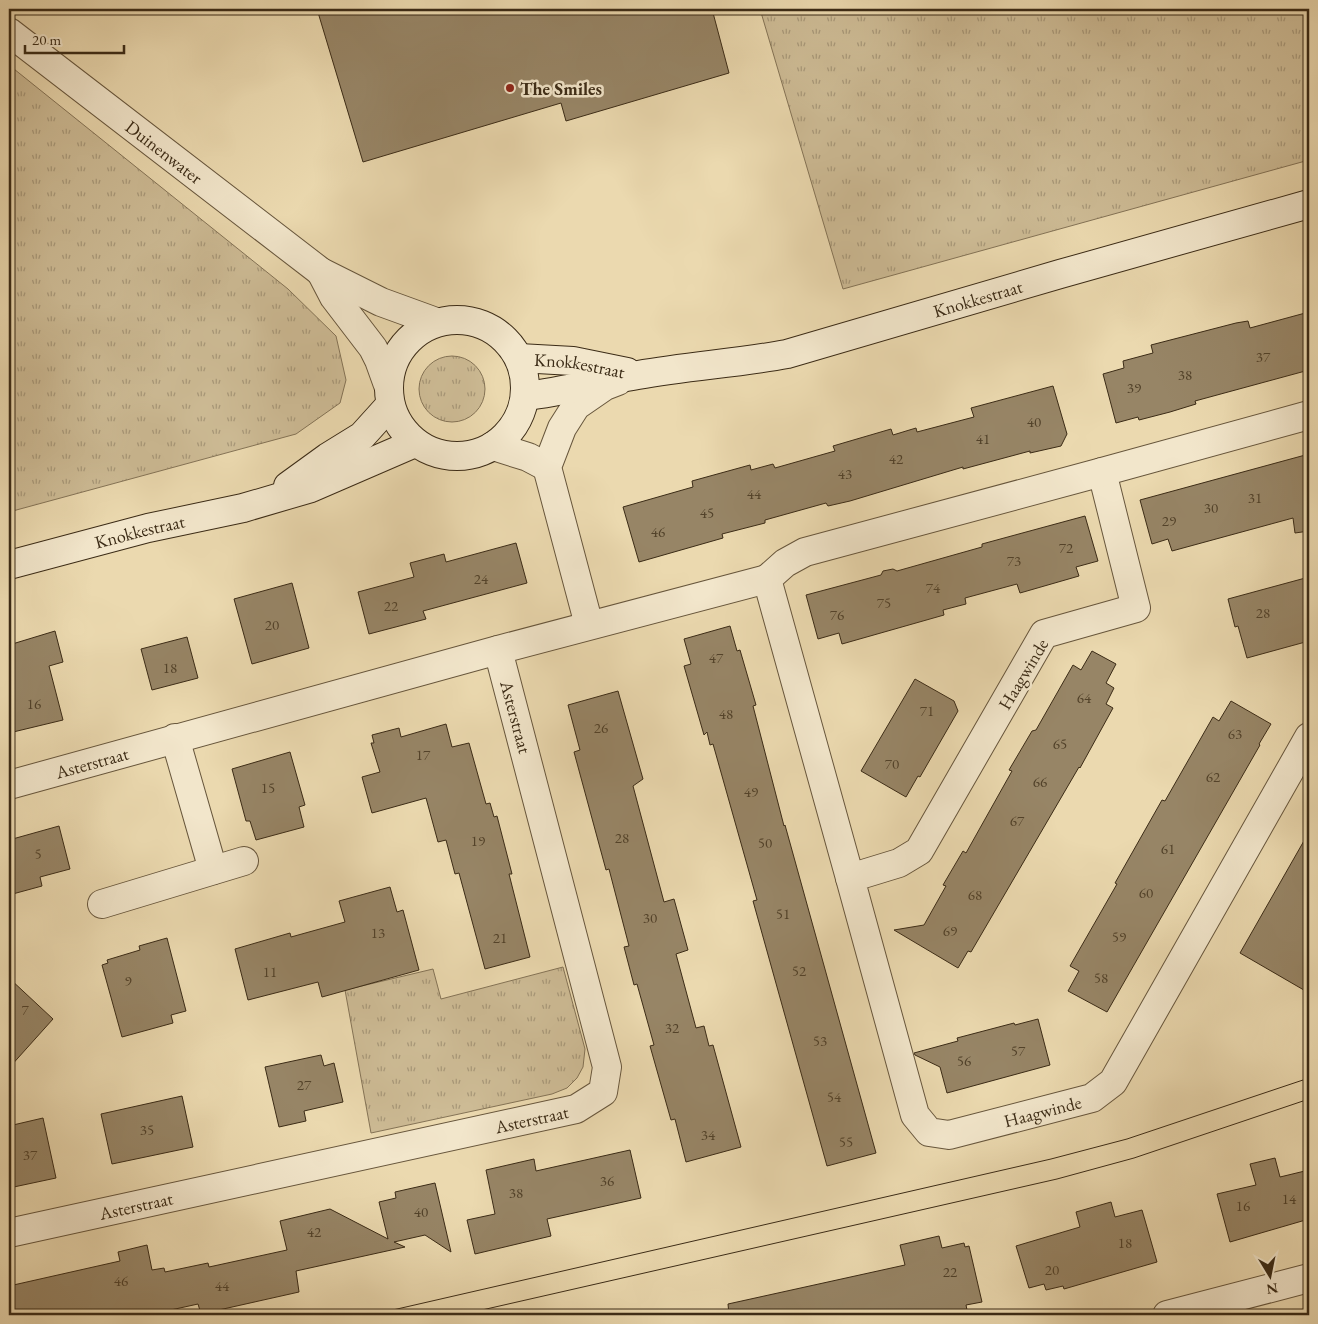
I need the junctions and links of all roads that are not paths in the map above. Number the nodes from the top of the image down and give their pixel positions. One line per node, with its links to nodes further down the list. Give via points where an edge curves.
1 (9, 32): 3 (street, Duinenwater)
2 (1309, 204): 6 (street, Knokkestraat, via 787,354)
3 (321, 272): 4 (street, Duinenwater, via 381,302); 7 (street, Duinenwater, via 334,297 373,348)
4 (436, 322): 5 (street, via 477,322 490,328 511,346); 7 (street, via 417,332 402,346 392,365)
5 (519, 358): 6 (street, Knokkestraat, via 574,361); 8 (street, via 526,383)
6 (640, 374): 8 (street, Knokkestraat, via 550,394); 12 (street, via 604,386 576,406 562,428)
7 (389, 395): 10 (street, via 399,426); 14 (street, Knokkestraat, via 362,436)
8 (525, 396): 11 (street, via 511,430)
9 (1309, 415): 13 (street)
10 (415, 443): 11 (street, via 434,452 454,456 467,456); 14 (street, Knokkestraat, via 311,488)
11 (493, 446): 12 (street)
12 (547, 467): 17 (street)
13 (1102, 472): 16 (street, via 805,552 784,563); 24 (street, Haagwinde, via 1136,608 1044,634 919,851 899,863)
14 (272, 499): 15 (street, Knokkestraat, via 97,540)
15 (9, 565)
16 (767, 579): 17 (street); 24 (street, Haagwinde)
17 (589, 625): 18 (street, Asterstraat)
18 (498, 650): 20 (street, Asterstraat); 26 (street, Asterstraat, via 607,1068 603,1092 576,1109)
19 (1309, 737): 24 (street, Haagwinde, via 1113,1082 1092,1098 949,1136 929,1132 915,1115)
20 (176, 738): 21 (street, Asterstraat); 23 (street)
21 (9, 785)
22 (244, 861): 23 (street)
23 (212, 870): 25 (street)
24 (850, 878)
25 (102, 904)
26 (9, 1233)
27 (1309, 1278): 28 (street)
28 (1167, 1315)

